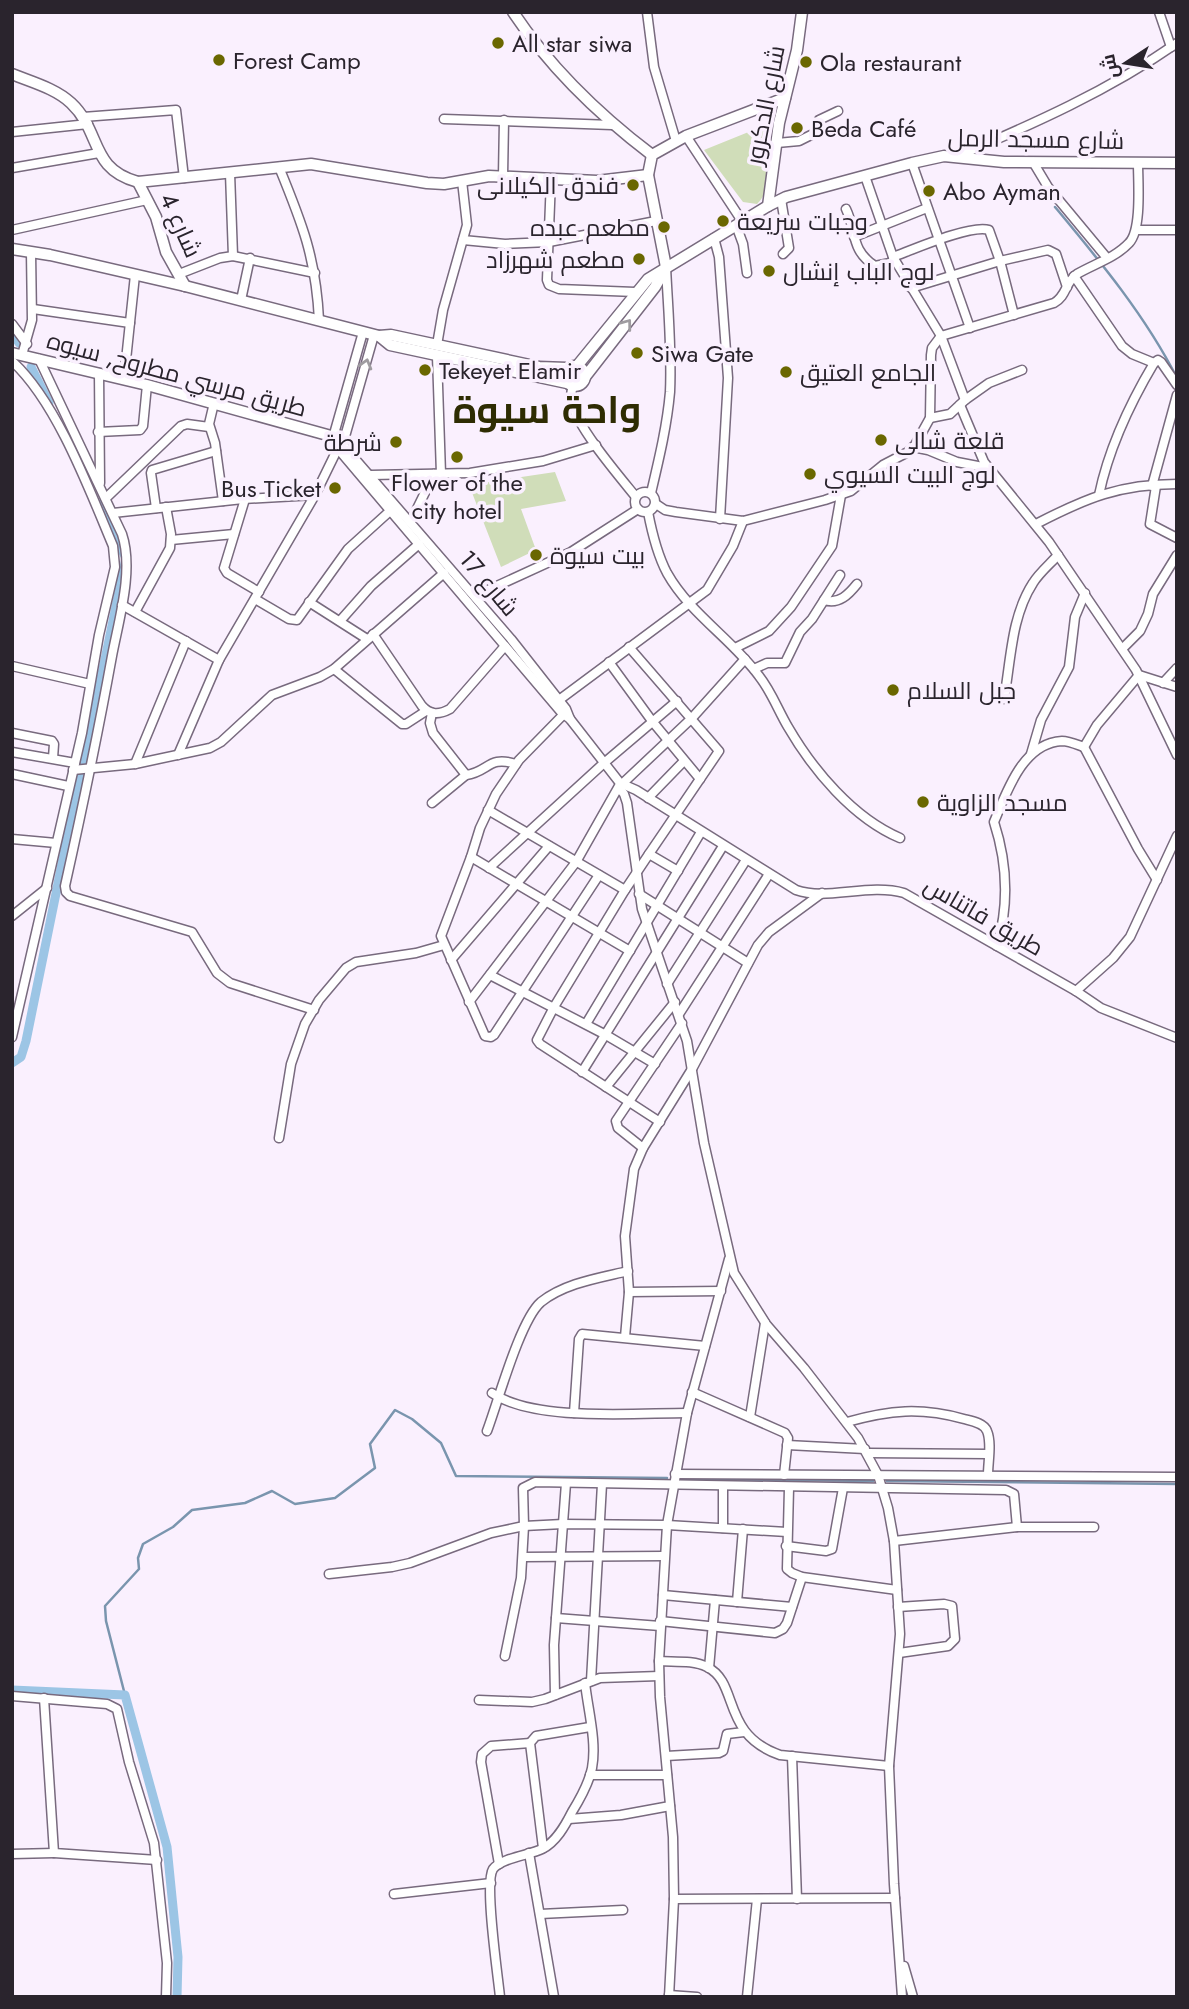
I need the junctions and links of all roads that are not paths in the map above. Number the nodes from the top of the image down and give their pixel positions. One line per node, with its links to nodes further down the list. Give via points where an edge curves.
1 (513, 12): 12 (street, via 556,69)
2 (647, 12): 14 (street, via 665,110)
3 (802, 12): 7 (street, شارع الدكرور)
4 (1159, 12): 5 (street)
5 (1174, 45): 18 (street, via 1090,96)
6 (12, 74): 10 (street, via 60,95)
7 (785, 98): 14 (street); 15 (street, شارع الدكرور)
8 (838, 111): 15 (street, via 820,120 819,131 799,141)
9 (444, 119): 11 (street)
10 (85, 120): 13 (street); 16 (street); 29 (street, via 176,110)
11 (504, 120): 12 (street); 27 (street)
12 (612, 125): 17 (street)
13 (12, 132)
14 (682, 138): 17 (street); 39 (street)
15 (777, 143): 35 (street, شارع الدكرور)
16 (99, 153): 24 (street); 32 (street, via 115,172)
17 (652, 155): 26 (street)
18 (956, 157): 19 (street, شارع مسجد الرمل); 20 (street, شارع مسجد الرمل)
19 (1033, 162): 21 (street, شارع مسجد الرمل); 54 (street)
20 (912, 163): 28 (street, شارع مسجد الرمل); 36 (street)
21 (1138, 163): 22 (street, شارع مسجد الرمل); 42 (street)
22 (1177, 163)
23 (279, 167): 25 (street); 31 (street, via 327,165 427,183); 58 (street, via 303,225)
24 (12, 168)
25 (230, 173): 29 (street); 52 (street)
26 (648, 175): 30 (street, via 597,181); 38 (street)
27 (503, 176): 30 (street); 31 (street)
28 (865, 176): 33 (street, شارع مسجد الرمل); 40 (street)
29 (184, 178): 32 (street)
30 (551, 179): 48 (street)
31 (462, 181): 46 (street, via 467,214)
32 (138, 182): 34 (street, شارع 4)
33 (781, 199): 35 (street, شارع مسجد الرمل); 51 (street, via 789,239)
34 (147, 200): 41 (street); 60 (street, شارع 4)
35 (768, 206): 39 (street, شارع مسجد الرمل)
36 (927, 208): 40 (street); 47 (street)
37 (846, 209): 44 (street)
38 (656, 221): 48 (street); 57 (street)
39 (739, 223): 45 (street, شارع مسجد الرمل); 59 (street)
40 (882, 224): 44 (street); 55 (street)
41 (12, 230)
42 (1136, 230): 43 (street); 54 (street, via 1131,242)
43 (1177, 230)
44 (854, 237): 55 (street, via 860,252 875,266)
45 (714, 238): 57 (street, شارع مسجد الرمل); 124 (street, via 727,371)
46 (463, 240): 48 (street); 79 (street)
47 (939, 240): 55 (street); 56 (street, via 986,229); 62 (street)
48 (549, 242): 67 (street, via 547,280 551,287)
49 (12, 249): 50 (street)
50 (31, 252): 61 (street); 69 (street)
51 (783, 254)
52 (233, 256): 53 (street); 60 (street)
53 (250, 258): 58 (street); 68 (street)
54 (1107, 258): 63 (street)
55 (894, 260): 66 (street)
56 (1000, 261): 62 (street); 65 (street, via 1054,251); 70 (street)
57 (666, 267): 67 (street, شارع مسجد الرمل); 86 (street, one-way to 57); 110 (street, via 670,390)
58 (315, 273): 71 (street)
59 (747, 273)
60 (179, 274): 64 (street, شارع 4)
61 (135, 275): 64 (street); 72 (street)
62 (951, 275): 66 (street); 74 (street)
63 (1074, 276): 65 (street); 82 (street, via 1122,346)
64 (185, 286): 68 (street)
65 (1067, 287): 70 (street, via 1059,301)
66 (911, 288): 77 (street)
67 (635, 292): 83 (street, شارع مسجد الرمل)
68 (241, 300): 71 (street)
69 (33, 309): 72 (street); 78 (street)
70 (1014, 315): 74 (street)
71 (319, 320): 75 (street)
72 (130, 323): 87 (street)
73 (12, 324): 78 (street)
74 (970, 328): 77 (street)
75 (363, 332): 76 (street); 88 (street)
76 (377, 336): 79 (street, via 390,345); 92 (street, one-way to 76)
77 (941, 336): 94 (street); 96 (street, via 931,355)
78 (27, 344): 80 (street)
79 (437, 350): 83 (street, via 546,368); 90 (street); 105 (street)
80 (15, 358): 81 (street, طريق مرسي مطروح, سيوه); 163 (street, via 63,434 114,552)
81 (39, 359): 85 (street, طريق مرسي مطروح, سيوه); 108 (street)
82 (1154, 363): 91 (street, via 1161,362); 113 (street, via 1114,439)
83 (572, 367): 86 (street, via 583,370); 90 (street, via 564,376)
84 (1022, 370): 94 (street, via 989,383)
85 (99, 373): 87 (street, طريق مرسي مطروح, سيوه); 98 (street)
86 (585, 377): 90 (street, via 581,384)
87 (124, 379): 89 (street, طريق مرسي مطروح, سيوه)
88 (349, 382): 92 (street); 99 (street)
89 (147, 385): 95 (street, طريق مرسي مطروح, سيوه); 98 (street, via 140,430)
90 (570, 385): 100 (street, via 572,404)
91 (1177, 385)
92 (360, 386): 101 (street)
93 (1177, 396): 109 (street)
94 (963, 402): 96 (street, via 948,415); 104 (street)
95 (214, 403): 97 (street); 99 (street, طريق مرسي مطروح, سيوه)
96 (930, 418): 102 (street)
97 (209, 427): 103 (street); 115 (street, via 183,425)
98 (98, 432): 108 (street)
99 (332, 435): 101 (street, via 340,435); 101 (street, via 329,445)
100 (596, 445): 105 (street, via 513,467); 114 (street)
101 (341, 446): 106 (street, شارع 17); 111 (street); 121 (street, شارع 17)
102 (913, 447): 104 (street); 112 (street)
103 (216, 451): 117 (street); 119 (street, via 152,470)
104 (988, 468): 127 (street)
105 (438, 474): 106 (street); 125 (street)
106 (371, 475): 125 (street, شارع 17)
107 (1177, 484): 109 (street)
108 (101, 486): 115 (street)
109 (1154, 486): 113 (street); 129 (street, via 1150,524)
110 (651, 493): 114 (street); 118 (street)
111 (315, 495): 116 (street); 138 (street)
112 (841, 495): 126 (street); 152 (street, via 832,547 791,607 769,631)
113 (1099, 495): 127 (street)
114 (636, 497): 120 (street)
115 (106, 498): 123 (street)
116 (245, 499): 117 (street); 128 (street)
117 (223, 501): 119 (street)
118 (656, 504): 122 (street); 124 (street)
119 (161, 508): 123 (street); 130 (street)
120 (638, 509): 122 (street); 139 (street, via 587,544)
121 (390, 511): 131 (street, شارع 17); 141 (street, via 348,549)
122 (648, 512): 142 (street, via 661,559)
123 (113, 513): 143 (street, via 127,551)
124 (720, 519): 126 (street)
125 (411, 521): 139 (street, شارع 17)
126 (743, 521): 142 (street, via 720,570)
127 (1036, 524): 132 (street)
128 (234, 534): 130 (street); 138 (street, via 225,571)
129 (1177, 538)
130 (171, 540): 144 (street)
131 (418, 544): 134 (street, شارع 17); 147 (street)
132 (1058, 555): 137 (street); 165 (street, via 1034,580 1021,607)
133 (1177, 555): 153 (street, via 1153,594 1140,631)
134 (444, 573): 148 (street); 150 (street, شارع 17)
135 (841, 575): 140 (street)
136 (857, 584): 140 (street, via 847,596)
137 (1085, 593): 153 (street); 176 (street, via 1075,617 1069,667 1041,720)
138 (257, 595): 141 (street, via 294,621); 155 (street)
139 (475, 597): 166 (street, شارع 17)
140 (824, 600): 146 (street)
141 (309, 602): 147 (street)
142 (690, 604): 151 (street); 152 (street)
143 (122, 605): 144 (street); 185 (street)
144 (135, 612): 149 (street)
145 (822, 616): 146 (street)
146 (812, 619): 160 (street, via 785,663)
147 (340, 621): 148 (street)
148 (370, 637): 159 (street); 168 (street)
149 (186, 642): 155 (street); 182 (street)
150 (505, 646): 168 (street, via 450,709); 169 (street, شارع 17)
151 (629, 647): 156 (street); 167 (street)
152 (735, 648): 154 (street)
153 (1123, 648): 161 (street)
154 (745, 659): 160 (street); 170 (street)
155 (219, 660): 177 (street)
156 (609, 662): 166 (street); 171 (street)
157 (12, 666): 163 (street)
158 (1177, 668): 162 (street)
159 (334, 669): 168 (street, via 402,724); 177 (street, via 272,695 216,745)
160 (754, 669): 198 (street, via 808,758 864,816)
161 (1139, 675): 162 (street); 174 (street); 178 (street)
162 (1163, 683): 164 (street)
163 (90, 684): 184 (street)
164 (1177, 687)
165 (1004, 699)
166 (559, 700): 169 (street, شارع 17)
167 (677, 701): 170 (street); 171 (street)
168 (429, 712): 187 (street, via 433,733)
169 (567, 717): 181 (street, شارع 17); 183 (street)
170 (692, 718): 173 (street); 188 (street, via 719,751)
171 (652, 722): 173 (street); 181 (street)
172 (12, 733): 179 (street, via 52,741)
173 (669, 742): 180 (street); 189 (street)
174 (1084, 747): 176 (street, via 1063,741); 212 (street)
175 (12, 752): 179 (street)
176 (1031, 754): 228 (street, via 994,822 1002,846 1006,890)
177 (178, 755): 182 (street)
178 (1177, 755)
179 (53, 758): 184 (street)
180 (684, 761): 188 (street); 191 (street)
181 (604, 763): 189 (street, شارع 17); 196 (street)
182 (135, 764): 185 (street)
183 (516, 764): 187 (street, via 497,761); 193 (street)
184 (74, 767): 185 (street); 190 (street)
185 (91, 771): 240 (street, via 67,894 192,932 217,973 230,983)
186 (12, 774): 190 (street)
187 (466, 775): 192 (street)
188 (700, 779): 194 (street)
189 (620, 785): 191 (street, طريق فاتناس); 206 (street); 209 (street, via 627,803)
190 (68, 786): 200 (street)
191 (648, 798): 194 (street, طريق فاتناس)
192 (432, 803)
193 (488, 810): 196 (street); 204 (street)
194 (675, 816): 195 (street, طريق فاتناس); 203 (street)
195 (701, 832): 202 (street, طريق فاتناس); 208 (street)
196 (527, 834): 201 (street); 207 (street)
197 (1177, 836): 212 (street)
198 (900, 838)
199 (12, 839): 200 (street)
200 (56, 843): 214 (street)
201 (549, 846): 206 (street); 213 (street)
202 (723, 846): 205 (street, طريق فاتناس); 222 (street)
203 (649, 854): 208 (street); 209 (street)
204 (471, 857): 207 (street); 226 (street, via 441,936)
205 (746, 860): 210 (street, طريق فاتناس); 224 (street)
206 (576, 862): 211 (street); 218 (street)
207 (489, 868): 213 (street)
208 (678, 871): 219 (street)
209 (636, 872): 215 (street); 217 (street)
210 (769, 874): 216 (street, طريق فاتناس, via 802,892); 227 (street)
211 (599, 875): 215 (street); 221 (street)
212 (1157, 880): 236 (street, via 1121,949)
213 (516, 885): 218 (street); 231 (street)
214 (47, 888): 220 (street); 245 (street)
215 (625, 890): 225 (street)
216 (822, 892): 228 (street, طريق فاتناس, via 881,888 904,893); 232 (street, via 769,932)
217 (639, 894): 219 (street); 223 (street)
218 (545, 902): 221 (street); 233 (street)
219 (658, 904): 222 (street); 223 (street)
220 (12, 916)
221 (572, 916): 225 (street); 235 (street)
222 (679, 918): 224 (street); 230 (street)
223 (646, 925): 229 (street); 230 (street)
224 (701, 931): 227 (street); 234 (street)
225 (599, 932): 229 (street); 239 (street)
226 (444, 946): 231 (street); 240 (street, via 352,964)
227 (723, 946): 232 (street); 241 (street)
228 (997, 946): 236 (street, طريق فاتناس)
229 (630, 951): 243 (street)
230 (656, 955): 234 (street); 244 (street)
231 (451, 960): 237 (street)
232 (748, 963): 249 (street)
233 (490, 975): 235 (street); 237 (street)
234 (667, 984): 238 (street)
235 (522, 991): 237 (street, via 491,1037 482,1033); 239 (street)
236 (1076, 991): 246 (street, طريق فاتناس, via 1101,1008)
237 (469, 1002)
238 (675, 1002): 241 (street); 247 (street)
239 (554, 1007): 243 (street); 250 (street, via 538,1042)
240 (314, 1010): 254 (street, via 291,1063)
241 (679, 1014): 242 (street)
242 (682, 1023): 248 (street); 249 (street)
243 (586, 1024): 244 (street)
244 (606, 1035): 247 (street); 250 (street)
245 (12, 1037)
246 (1177, 1038)
247 (635, 1051): 248 (street); 251 (street)
248 (655, 1064): 252 (street)
249 (692, 1069): 253 (street); 256 (street)
250 (582, 1072): 251 (street)
251 (606, 1087): 252 (street)
252 (629, 1102): 253 (street); 255 (street, via 616,1121 618,1128)
253 (660, 1122): 255 (street)
254 (279, 1138)
255 (643, 1148): 257 (street, via 632,1179 625,1236)
256 (730, 1258): 258 (street); 260 (street)
257 (628, 1271): 259 (street); 264 (street, via 582,1282 540,1303 519,1339)
258 (721, 1291): 259 (street); 262 (street)
259 (629, 1292): 261 (street)
260 (765, 1323): 267 (street); 268 (street)
261 (625, 1337): 262 (street); 265 (street, via 579,1336)
262 (705, 1346): 263 (street)
263 (692, 1392): 266 (street); 267 (street)
264 (496, 1396): 265 (street, via 519,1406); 269 (street)
265 (574, 1412): 266 (street)
266 (687, 1413): 273 (street)
267 (750, 1417): 270 (street, via 783,1432 788,1436)
268 (847, 1422): 271 (street); 272 (street, via 904,1410 947,1414 985,1427)
269 (487, 1432)
270 (787, 1445): 271 (street); 274 (street)
271 (867, 1451): 272 (street); 275 (street)
272 (988, 1454): 276 (street)
273 (675, 1474): 274 (street); 280 (street)
274 (784, 1475): 275 (street)
275 (878, 1475): 276 (street); 284 (street)
276 (988, 1475): 277 (street)
277 (1177, 1477)
278 (566, 1483): 279 (street); 285 (street); 288 (street, via 525,1486)
279 (602, 1484): 280 (street); 286 (street)
280 (672, 1486): 281 (street); 287 (street)
281 (723, 1487): 282 (street); 291 (street)
282 (789, 1488): 283 (street); 293 (street)
283 (843, 1488): 284 (street); 295 (street, via 832,1549)
284 (881, 1488): 289 (street, via 1009,1490 1014,1494); 294 (street)
285 (563, 1524): 286 (street); 288 (street); 299 (street)
286 (600, 1524): 287 (street); 298 (street)
287 (667, 1525): 291 (street); 296 (street)
288 (524, 1527): 297 (street); 300 (street, via 491,1533 410,1563)
289 (1017, 1527): 290 (street); 294 (street)
290 (1094, 1527)
291 (723, 1528): 292 (street)
292 (743, 1529): 293 (street); 305 (street)
293 (787, 1532): 295 (street)
294 (894, 1541): 302 (street)
295 (786, 1546): 301 (street, via 787,1569)
296 (664, 1556): 298 (street); 303 (street)
297 (523, 1557): 299 (street); 313 (street)
298 (599, 1557): 299 (street); 309 (street)
299 (561, 1558): 308 (street)
300 (329, 1574)
301 (802, 1577): 302 (street); 306 (street)
302 (897, 1590): 307 (street)
303 (663, 1595): 304 (street); 310 (street)
304 (715, 1600): 305 (street); 311 (street)
305 (737, 1602): 306 (street)
306 (792, 1607): 311 (street, via 783,1629 775,1633)
307 (898, 1607): 312 (street); 312 (street, via 952,1606 955,1639 948,1646)
308 (556, 1618): 309 (street); 318 (street)
309 (595, 1622): 310 (street); 317 (street)
310 (660, 1624): 311 (street); 314 (street)
311 (713, 1627): 315 (street)
312 (900, 1653): 327 (street)
313 (505, 1656)
314 (659, 1661): 315 (street); 316 (street)
315 (709, 1668): 323 (street, via 724,1686)
316 (659, 1676): 317 (street, via 609,1676); 325 (street)
317 (588, 1682): 318 (street); 322 (street)
318 (555, 1695): 321 (street, via 532,1702)
319 (12, 1696): 320 (street)
320 (44, 1699): 333 (street); 336 (street, via 107,1704 117,1709)
321 (479, 1700)
322 (590, 1727): 324 (street, via 536,1736); 328 (street)
323 (744, 1732): 325 (street, via 727,1734 719,1753); 326 (street, via 764,1749)
324 (530, 1743): 332 (street); 337 (street, via 491,1746 482,1754)
325 (666, 1756): 329 (street)
326 (792, 1756): 327 (street); 343 (street)
327 (889, 1766): 340 (street)
328 (590, 1774): 329 (street); 331 (street)
329 (667, 1775): 330 (street)
330 (670, 1806): 331 (street); 341 (street)
331 (569, 1819): 332 (street)
332 (543, 1848): 334 (street)
333 (54, 1853): 335 (street); 336 (street)
334 (529, 1853): 337 (street); 345 (street)
335 (12, 1854)
336 (156, 1860): 348 (street)
337 (499, 1864): 338 (street, via 492,1871)
338 (491, 1883): 339 (street); 349 (street)
339 (394, 1894)
340 (895, 1898): 343 (street); 346 (street)
341 (674, 1899): 342 (street); 347 (street)
342 (757, 1899): 343 (street); 352 (street)
343 (797, 1899)
344 (623, 1910): 345 (street)
345 (540, 1914): 350 (street)
346 (900, 1950): 353 (street); 354 (street)
347 (669, 1996): 351 (street)
348 (166, 1997)
349 (500, 1997)
350 (554, 1997)
351 (697, 1997)
352 (747, 1997)
353 (902, 1997)
354 (914, 1997)

